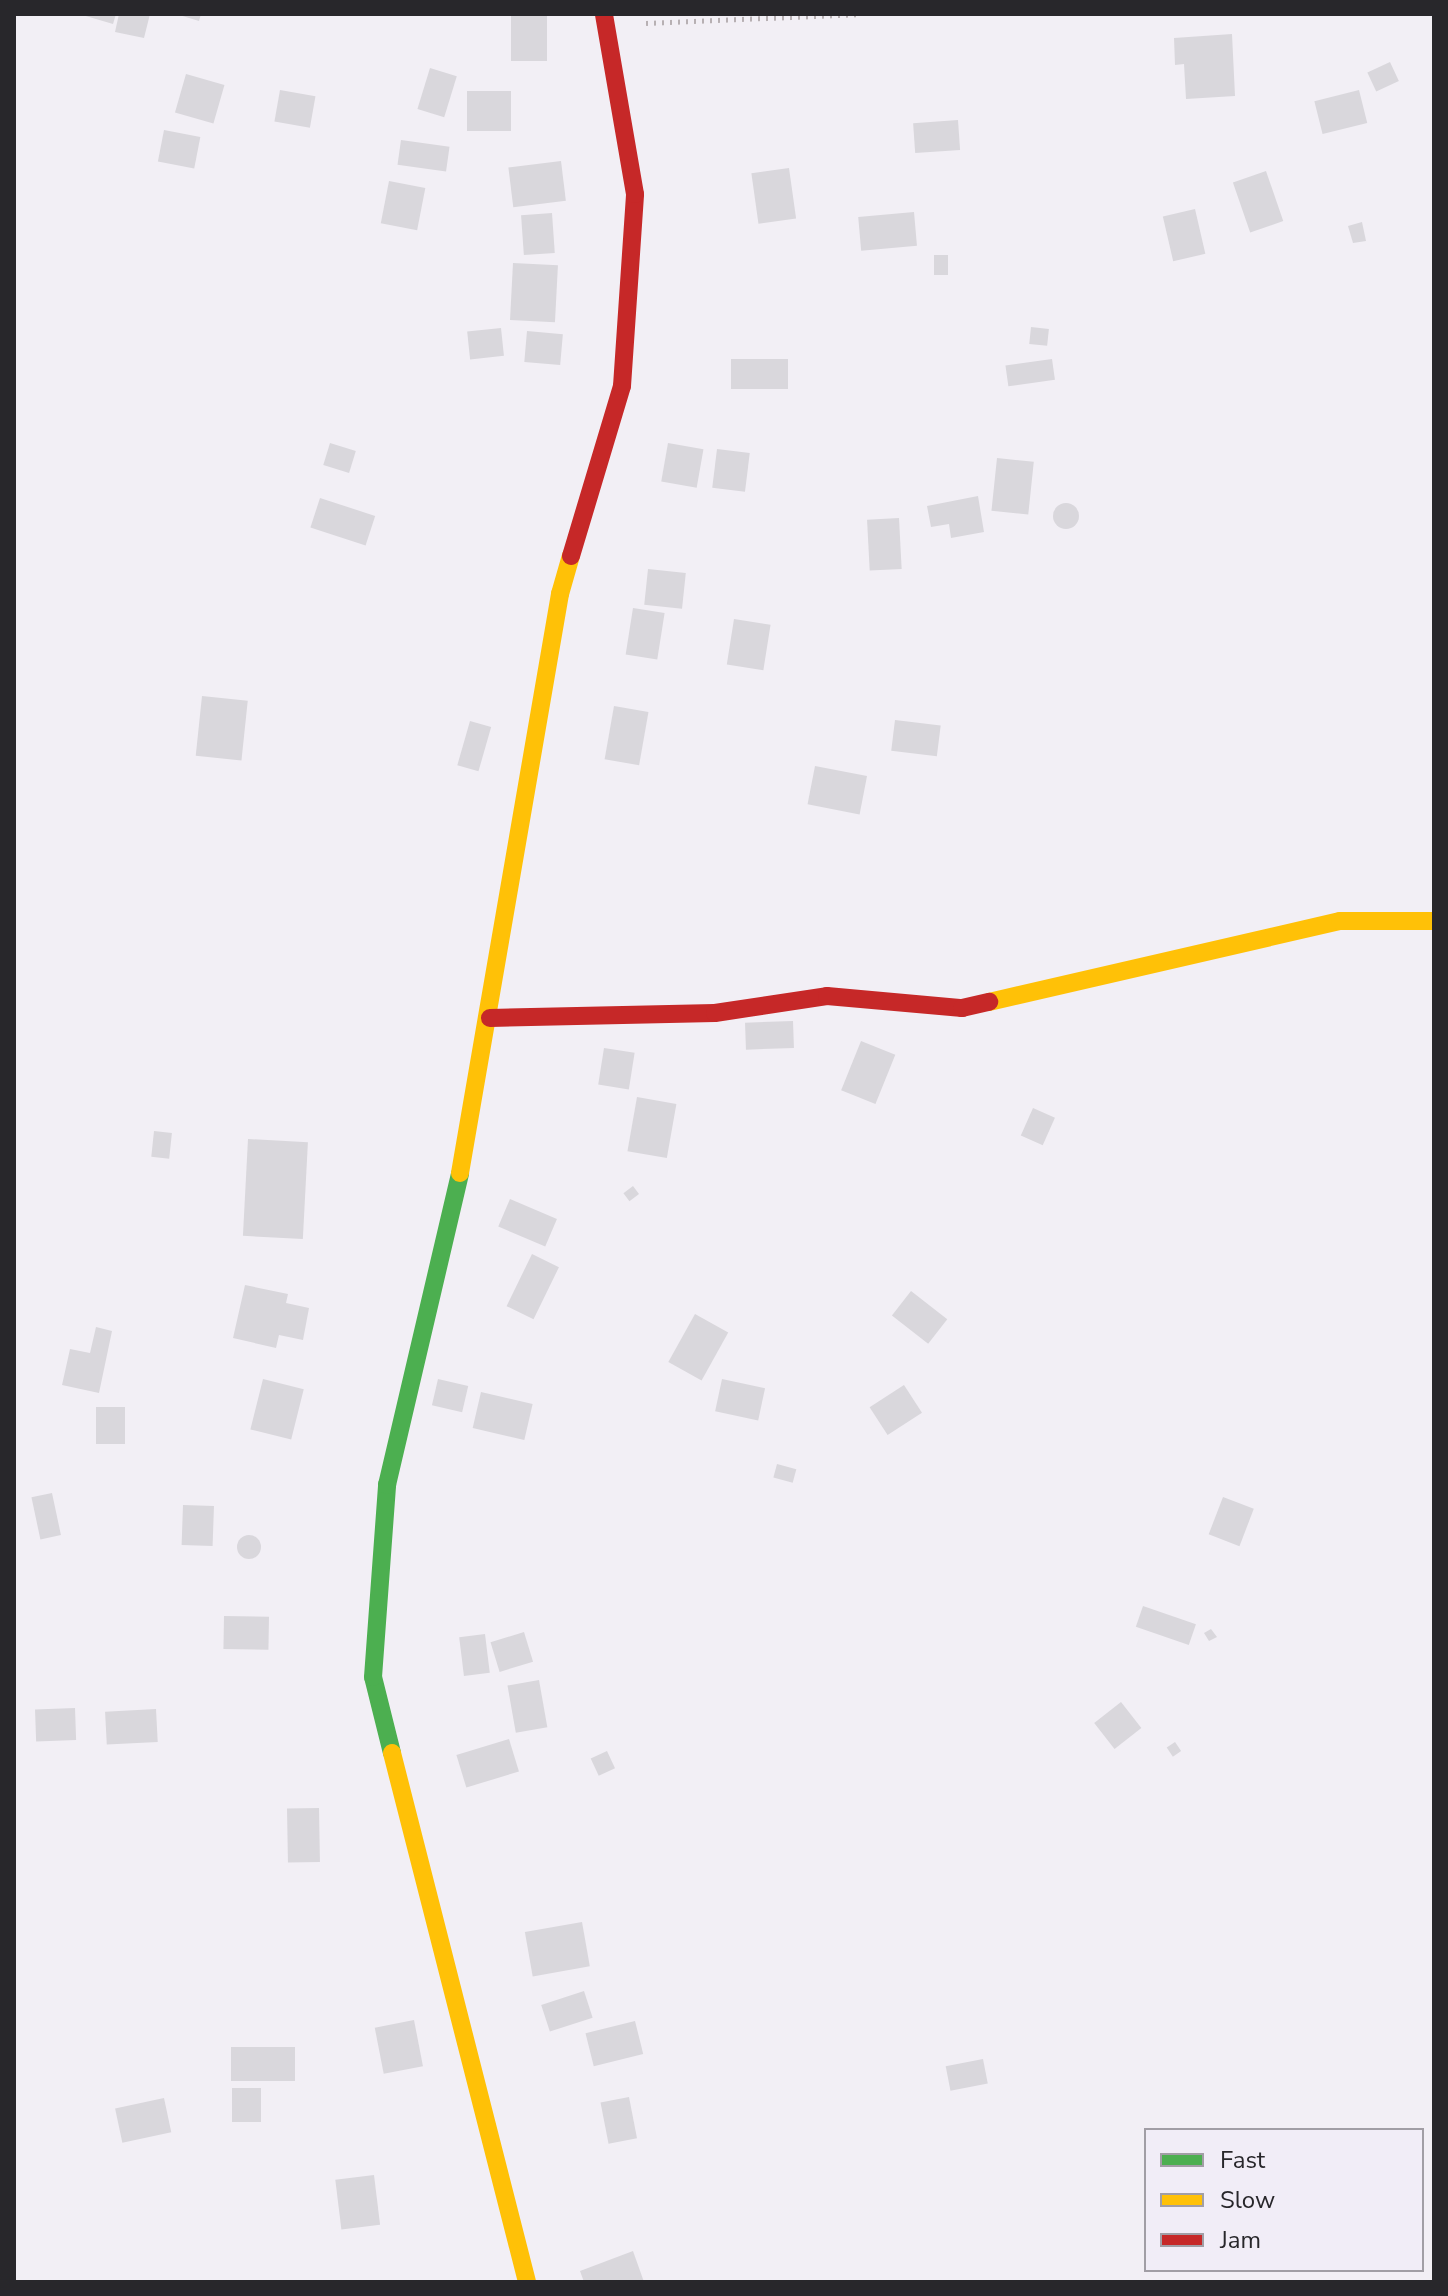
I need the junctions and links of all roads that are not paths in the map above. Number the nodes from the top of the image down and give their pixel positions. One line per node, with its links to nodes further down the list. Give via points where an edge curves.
1 (604, 19): 3 (street, via 635,194 622,386 560,594)
2 (1434, 921): 3 (street, via 1340,921 962,1008 827,996 715,1013)
3 (490, 1018): 4 (street, via 466,1149 387,1485 373,1677)
4 (527, 2282)

